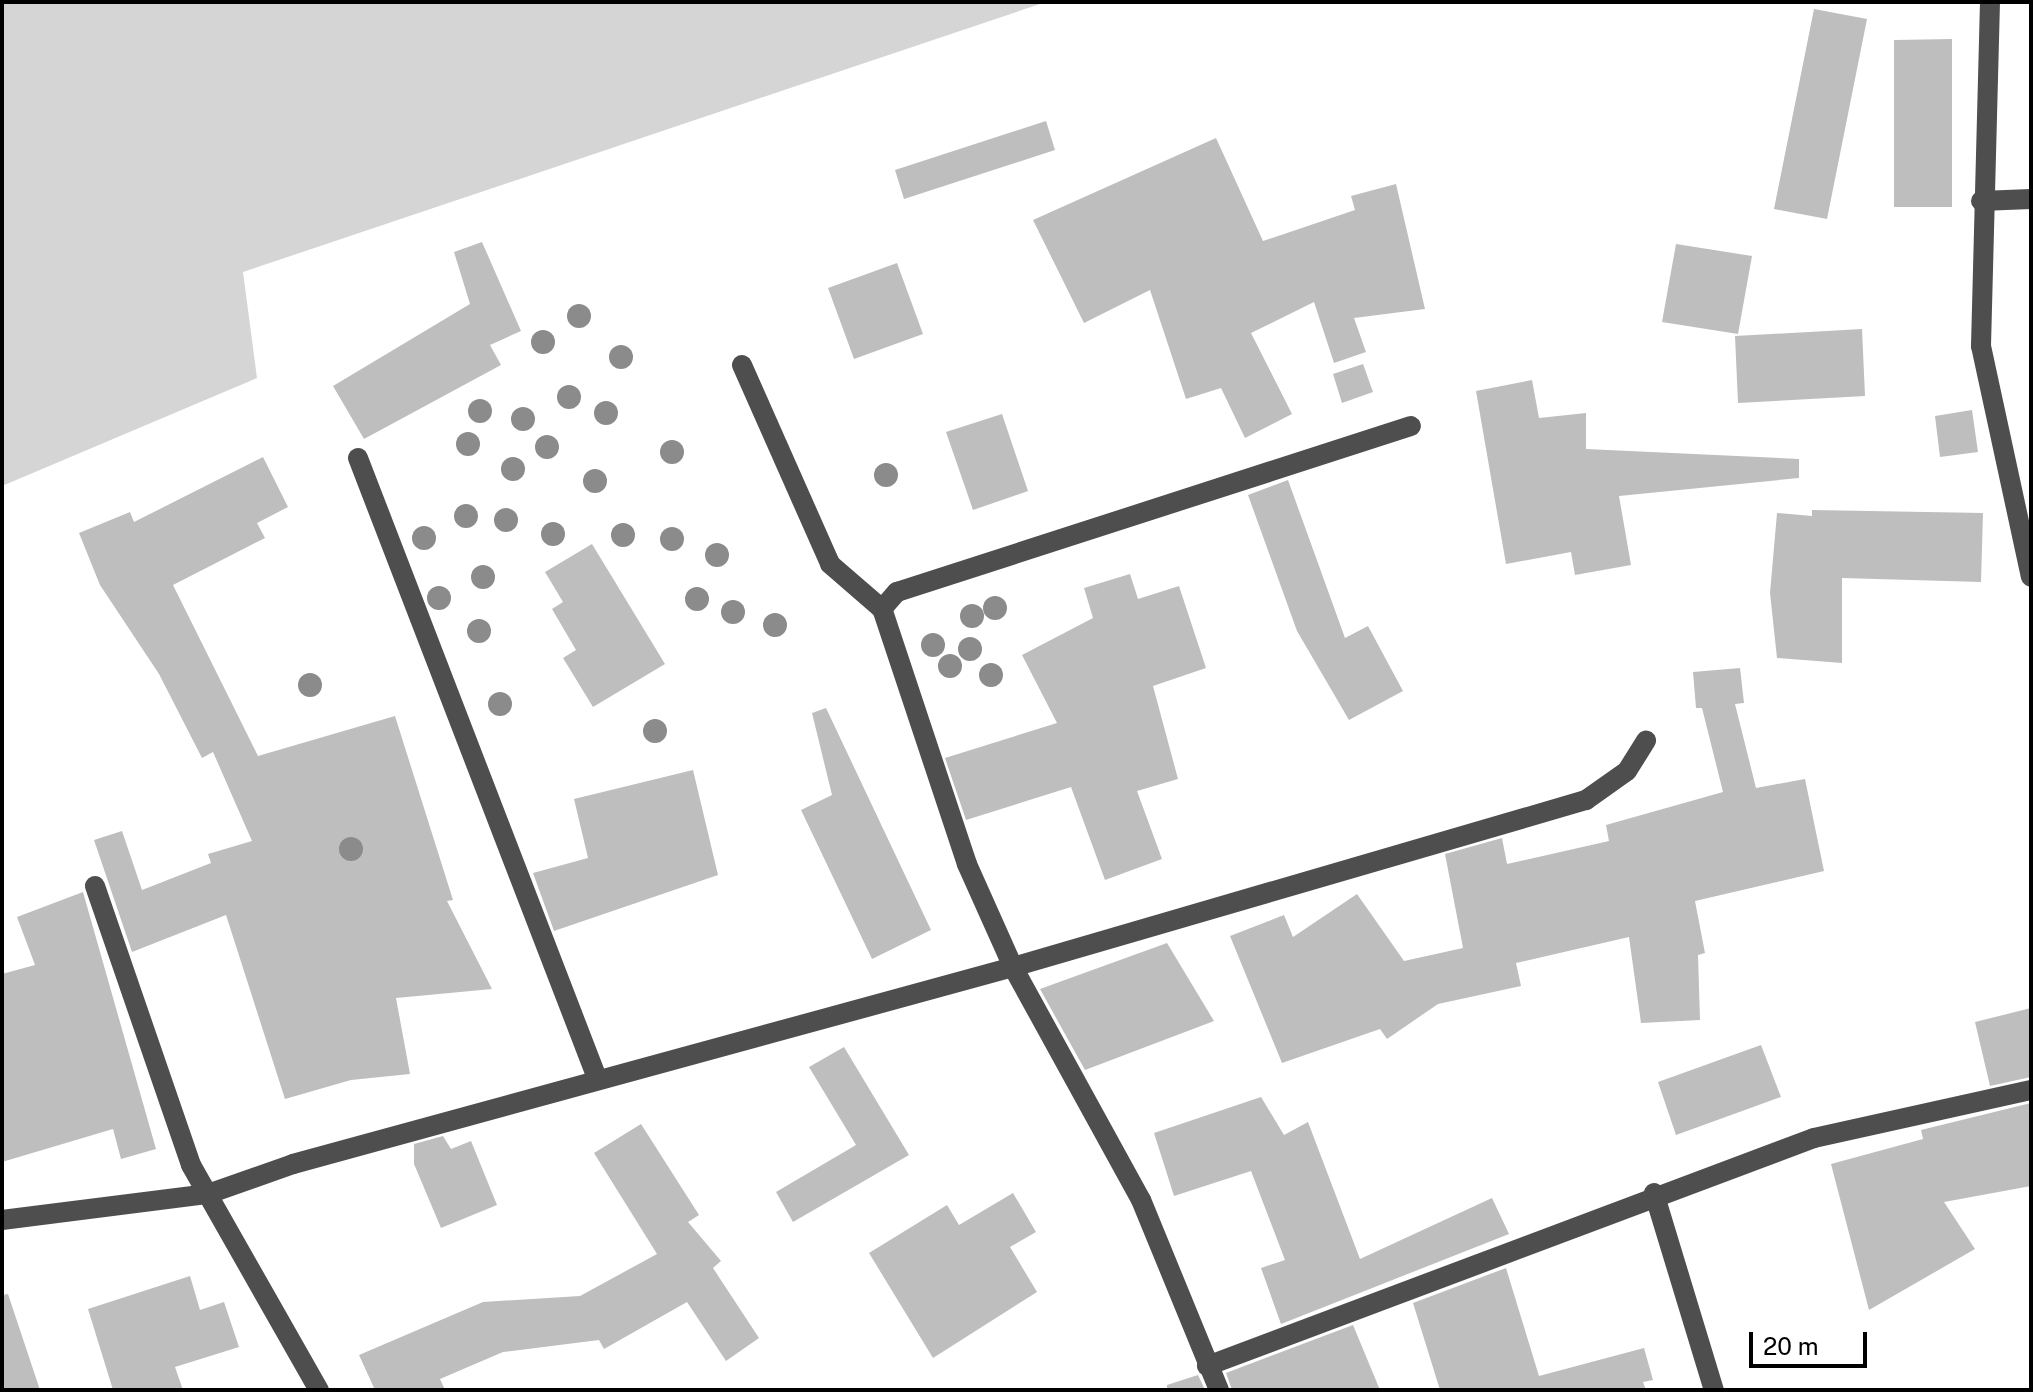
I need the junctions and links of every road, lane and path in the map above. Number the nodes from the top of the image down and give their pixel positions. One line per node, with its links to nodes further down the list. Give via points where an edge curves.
1 (1990, 2): 3 (street)
2 (2031, 199): 3 (street)
3 (1981, 201): 7 (street, via 1981,346)
4 (742, 365): 8 (street, via 830,564)
5 (1411, 426): 8 (street, via 897,592)
6 (358, 458): 12 (street)
7 (2031, 577)
8 (882, 609): 11 (street, via 967,864)
9 (1646, 740): 11 (street, via 1627,771 1586,800)
10 (95, 886): 15 (street)
11 (1013, 967): 12 (street); 17 (street, via 1141,1200)
12 (597, 1078): 15 (street)
13 (2031, 1090): 14 (street, via 1814,1138)
14 (1654, 1193): 17 (street); 20 (street)
15 (208, 1194): 16 (street); 18 (street)
16 (2, 1220)
17 (1207, 1366): 19 (street)
18 (319, 1390)
19 (1219, 1390)
20 (1714, 1390)

